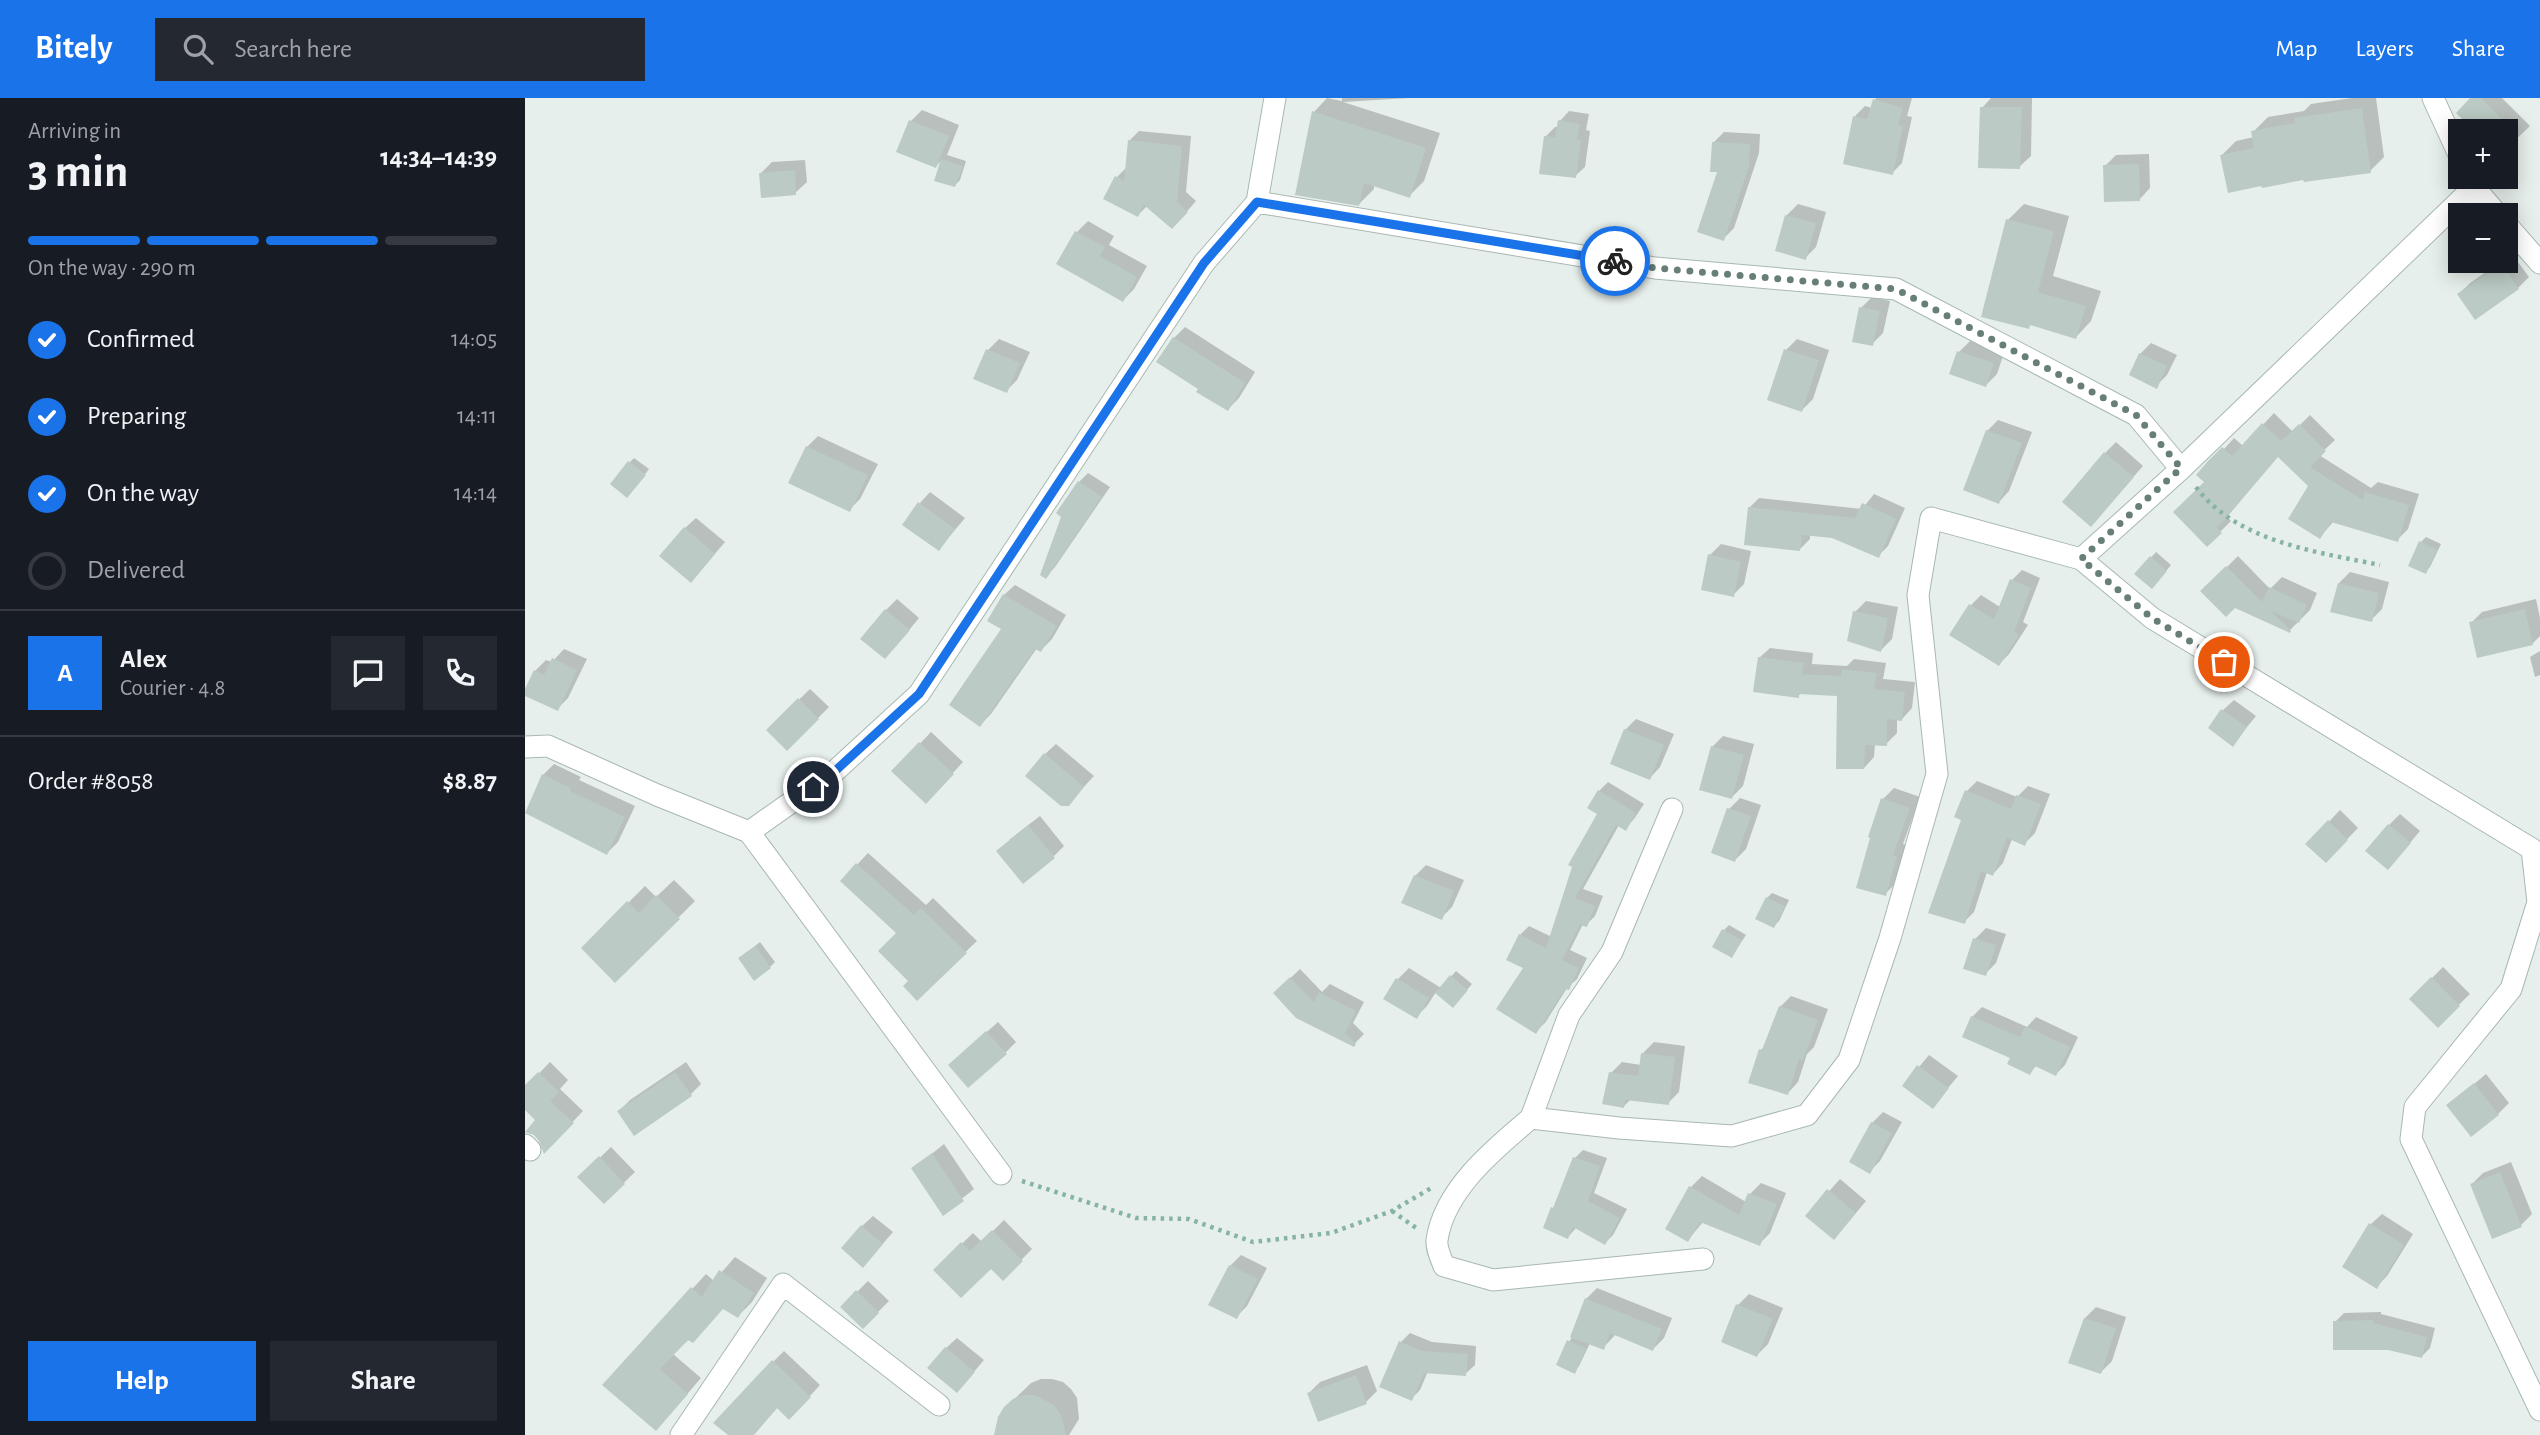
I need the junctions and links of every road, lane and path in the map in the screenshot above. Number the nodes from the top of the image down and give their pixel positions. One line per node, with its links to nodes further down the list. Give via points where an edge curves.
1 (1275, 98): 6 (street)
2 (2433, 98): 3 (street)
3 (2448, 131)
4 (2464, 189): 10 (street)
5 (2477, 189): 7 (street)
6 (1257, 202): 10 (street, via 1655,268 1896,289 2136,415); 15 (street, via 1204,263 919,694 834,772)
7 (2488, 203)
8 (2518, 238): 9 (street)
9 (2540, 263)
10 (2181, 468): 11 (street); 12 (path, via 2207,502 2263,537)
11 (2081, 559): 16 (street, via 1931,518 1917,595 1937,774 1849,1060 1807,1115 1733,1136); 21 (street, via 2152,618 2532,849 2538,902 2511,989 2415,1107 2411,1139)
12 (2380, 565)
13 (525, 747): 15 (street, via 548,746)
14 (1672, 809): 16 (street, via 1612,952 1569,1015)
15 (749, 832): 17 (street)
16 (1531, 1118): 19 (street, via 1484,1158 1446,1210 1436,1243 1444,1266 1493,1280)
17 (1001, 1174): 18 (path, via 1136,1218 1189,1219 1253,1242 1331,1233 1392,1211)
18 (1438, 1184)
19 (1703, 1259)
20 (939, 1405): 22 (street, via 783,1284)
21 (2540, 1410)
22 (681, 1435)

